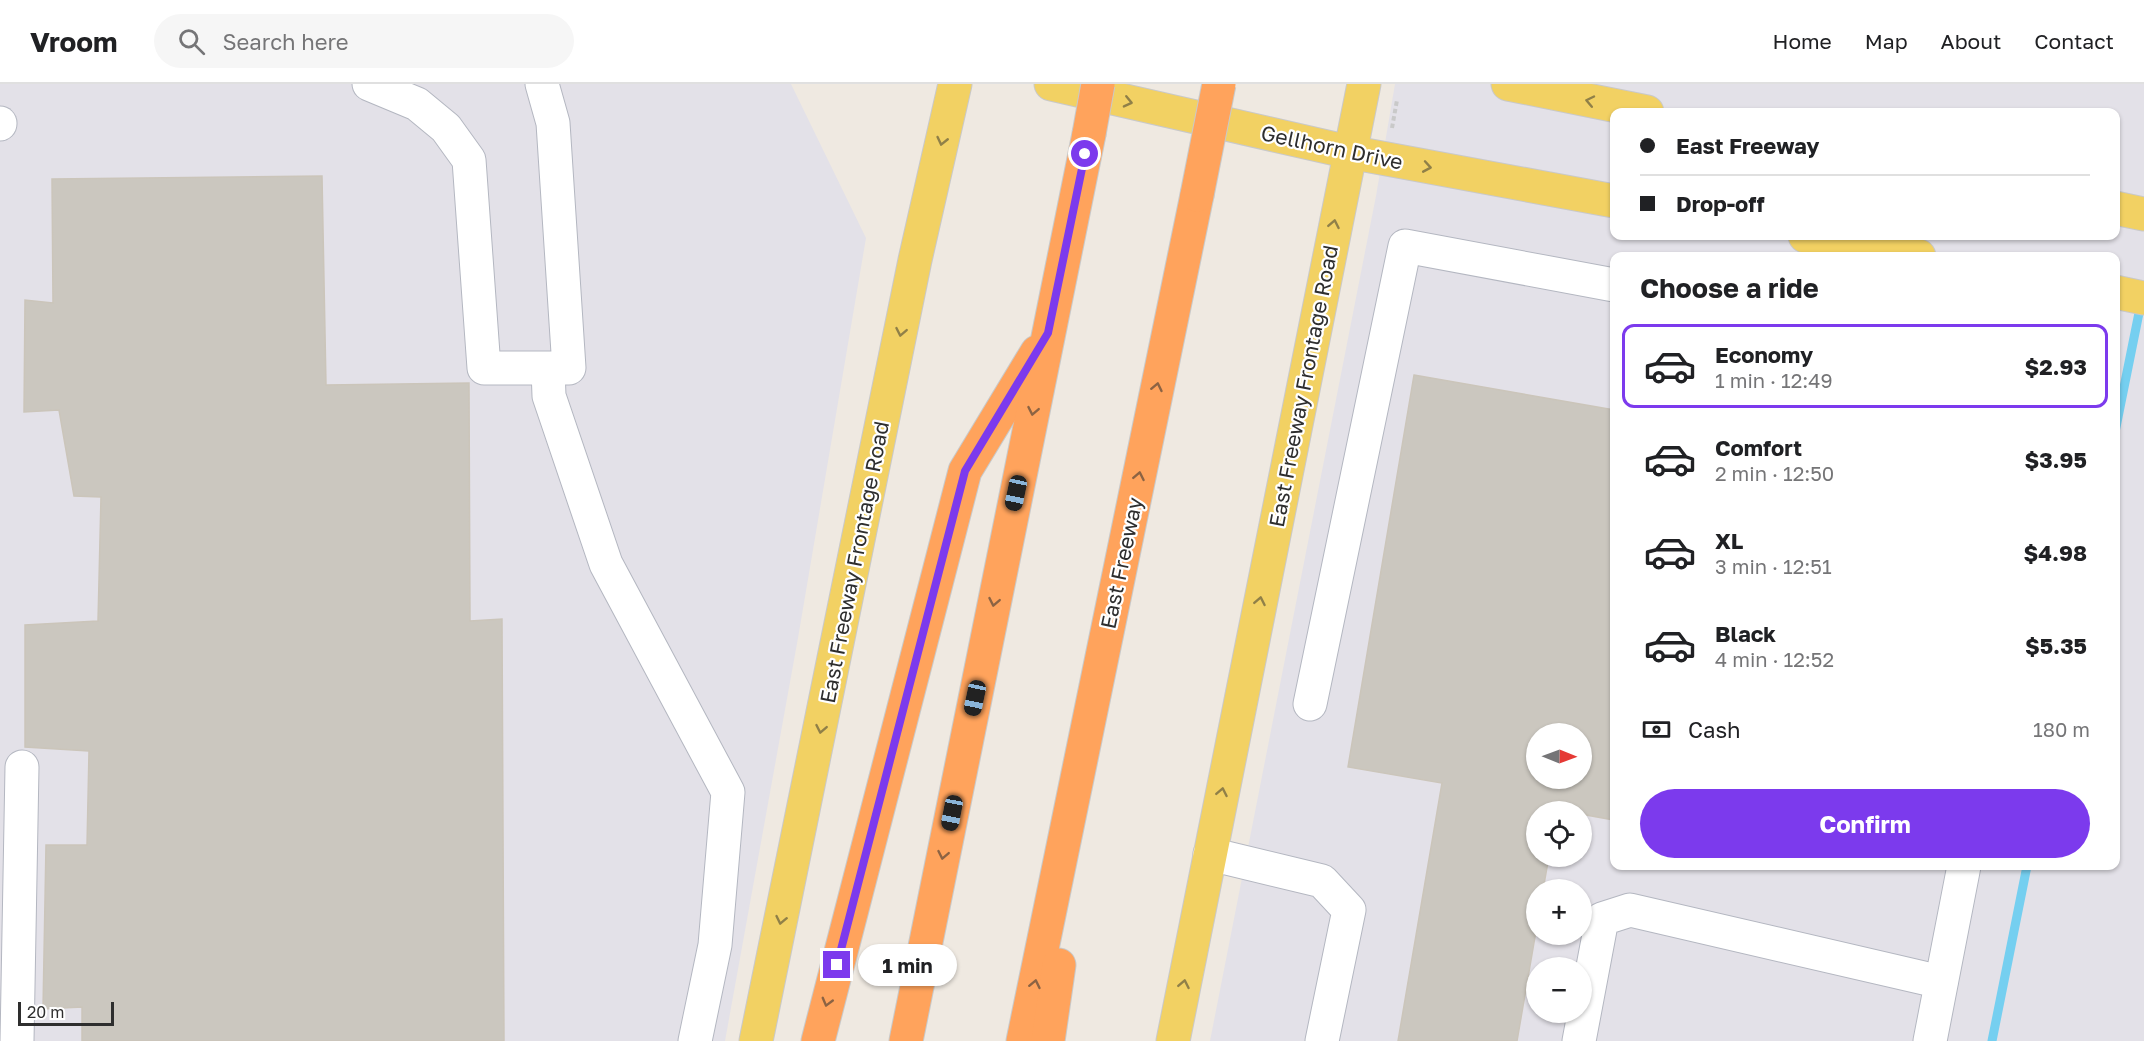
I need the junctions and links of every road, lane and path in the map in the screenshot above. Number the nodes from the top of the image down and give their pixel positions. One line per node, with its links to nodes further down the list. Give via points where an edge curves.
1 (542, 84): 19 (lane, via 553,123 569,369)
2 (955, 84): 28 (main road, East Freeway Frontage Road, one-way to 28)
3 (1051, 84): 12 (main road, Gellhorn Drive, one-way to 12)
4 (1098, 84): 18 (highway, bridge)
5 (1219, 84): 20 (highway, East Freeway, one-way to 5, bridge)
6 (1364, 84): 12 (main road, East Freeway Frontage Road)
7 (1508, 84): 10 (main road, one-way to 7)
8 (382, 86): 19 (lane, via 417,104 446,128 469,160 484,368)
9 (1397, 100): 11 (path)
10 (1627, 108)
11 (1392, 128)
12 (1349, 152): 13 (main road, Gellhorn Drive, one-way to 13); 23 (main road, East Freeway Frontage Road, one-way to 12)
13 (1610, 200)
14 (1832, 240): 15 (main road)
15 (1880, 247): 16 (main road)
16 (1902, 252)
17 (1610, 284): 21 (lane, via 1405,246)
18 (1048, 333): 29 (highway, one-way to 29, via 965,471); 30 (highway, one-way to 30)
19 (548, 369): 27 (lane, via 549,396 606,564 728,792 715,945)
20 (1111, 616): 31 (highway, East Freeway, one-way to 20); 32 (highway)
21 (1310, 704)
22 (22, 767): 26 (lane)
23 (1210, 854): 33 (main road, East Freeway Frontage Road, one-way to 23); 34 (lane, via 1322,881 1349,910)
24 (1963, 870): 25 (lane)
25 (1941, 982): 35 (lane, via 1630,910 1602,920); 36 (lane)
26 (17, 1041)
27 (695, 1041)
28 (756, 1041)
29 (818, 1041)
30 (906, 1041)
31 (1023, 1041)
32 (1048, 1041)
33 (1173, 1041)
34 (1322, 1041)
35 (1579, 1041)
36 (1930, 1041)

